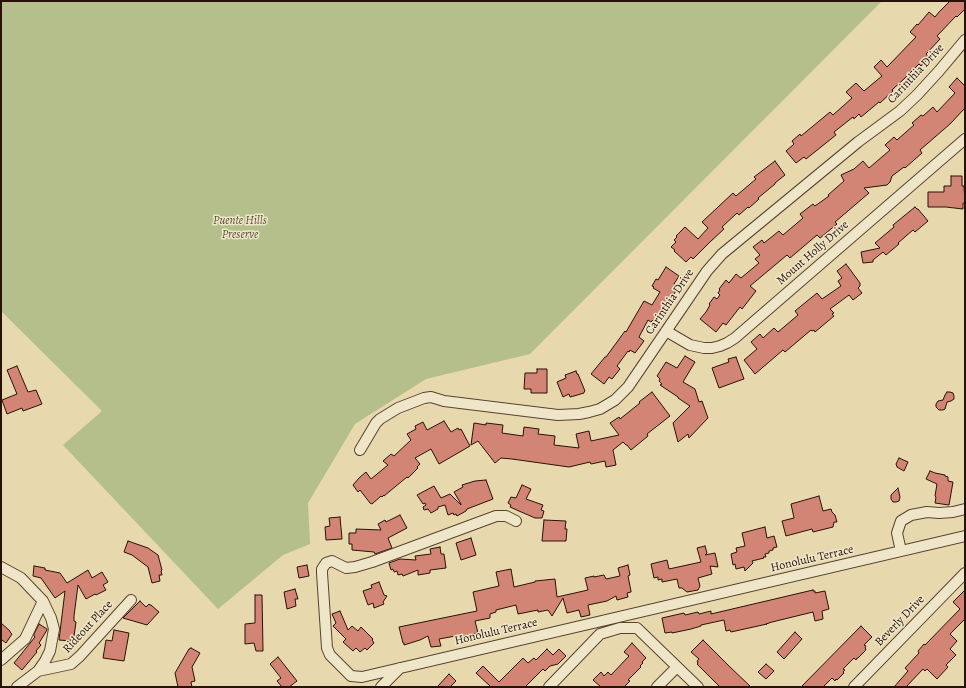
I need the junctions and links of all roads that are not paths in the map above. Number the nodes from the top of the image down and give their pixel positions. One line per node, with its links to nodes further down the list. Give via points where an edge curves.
1 (965, 40): 3 (street, Carinthia Drive, via 900,111 858,142 722,254 707,271)
2 (965, 139): 3 (street, Mount Holly Drive, via 735,338 720,346 704,348 690,345)
3 (666, 331): 4 (street, Carinthia Drive, via 628,387 615,400 600,409 558,415 424,398 398,408 380,419)
4 (360, 450)
5 (965, 508): 8 (street, via 954,512 911,515 901,521 898,533)
6 (516, 521): 15 (street, Honolulu Terrace, via 506,516 496,516 355,567 346,568 332,561 324,565 322,573 327,648 330,655 354,677)
7 (965, 536): 8 (street, Honolulu Terrace)
8 (901, 552): 15 (street, Honolulu Terrace)
9 (1, 567): 12 (street, via 21,578)
10 (965, 573): 22 (street, Beverly Drive)
11 (131, 600): 16 (street, Rideout Place, via 71,664)
12 (43, 601): 13 (street, via 25,639); 16 (street, via 54,629 50,651)
13 (1, 660)
14 (677, 667): 19 (street, via 637,628 620,628 600,634); 20 (street); 21 (street)
15 (400, 668): 18 (street)
16 (38, 671): 17 (street)
17 (17, 687)
18 (382, 687)
19 (549, 687)
20 (658, 687)
21 (698, 687)
22 (854, 687)

